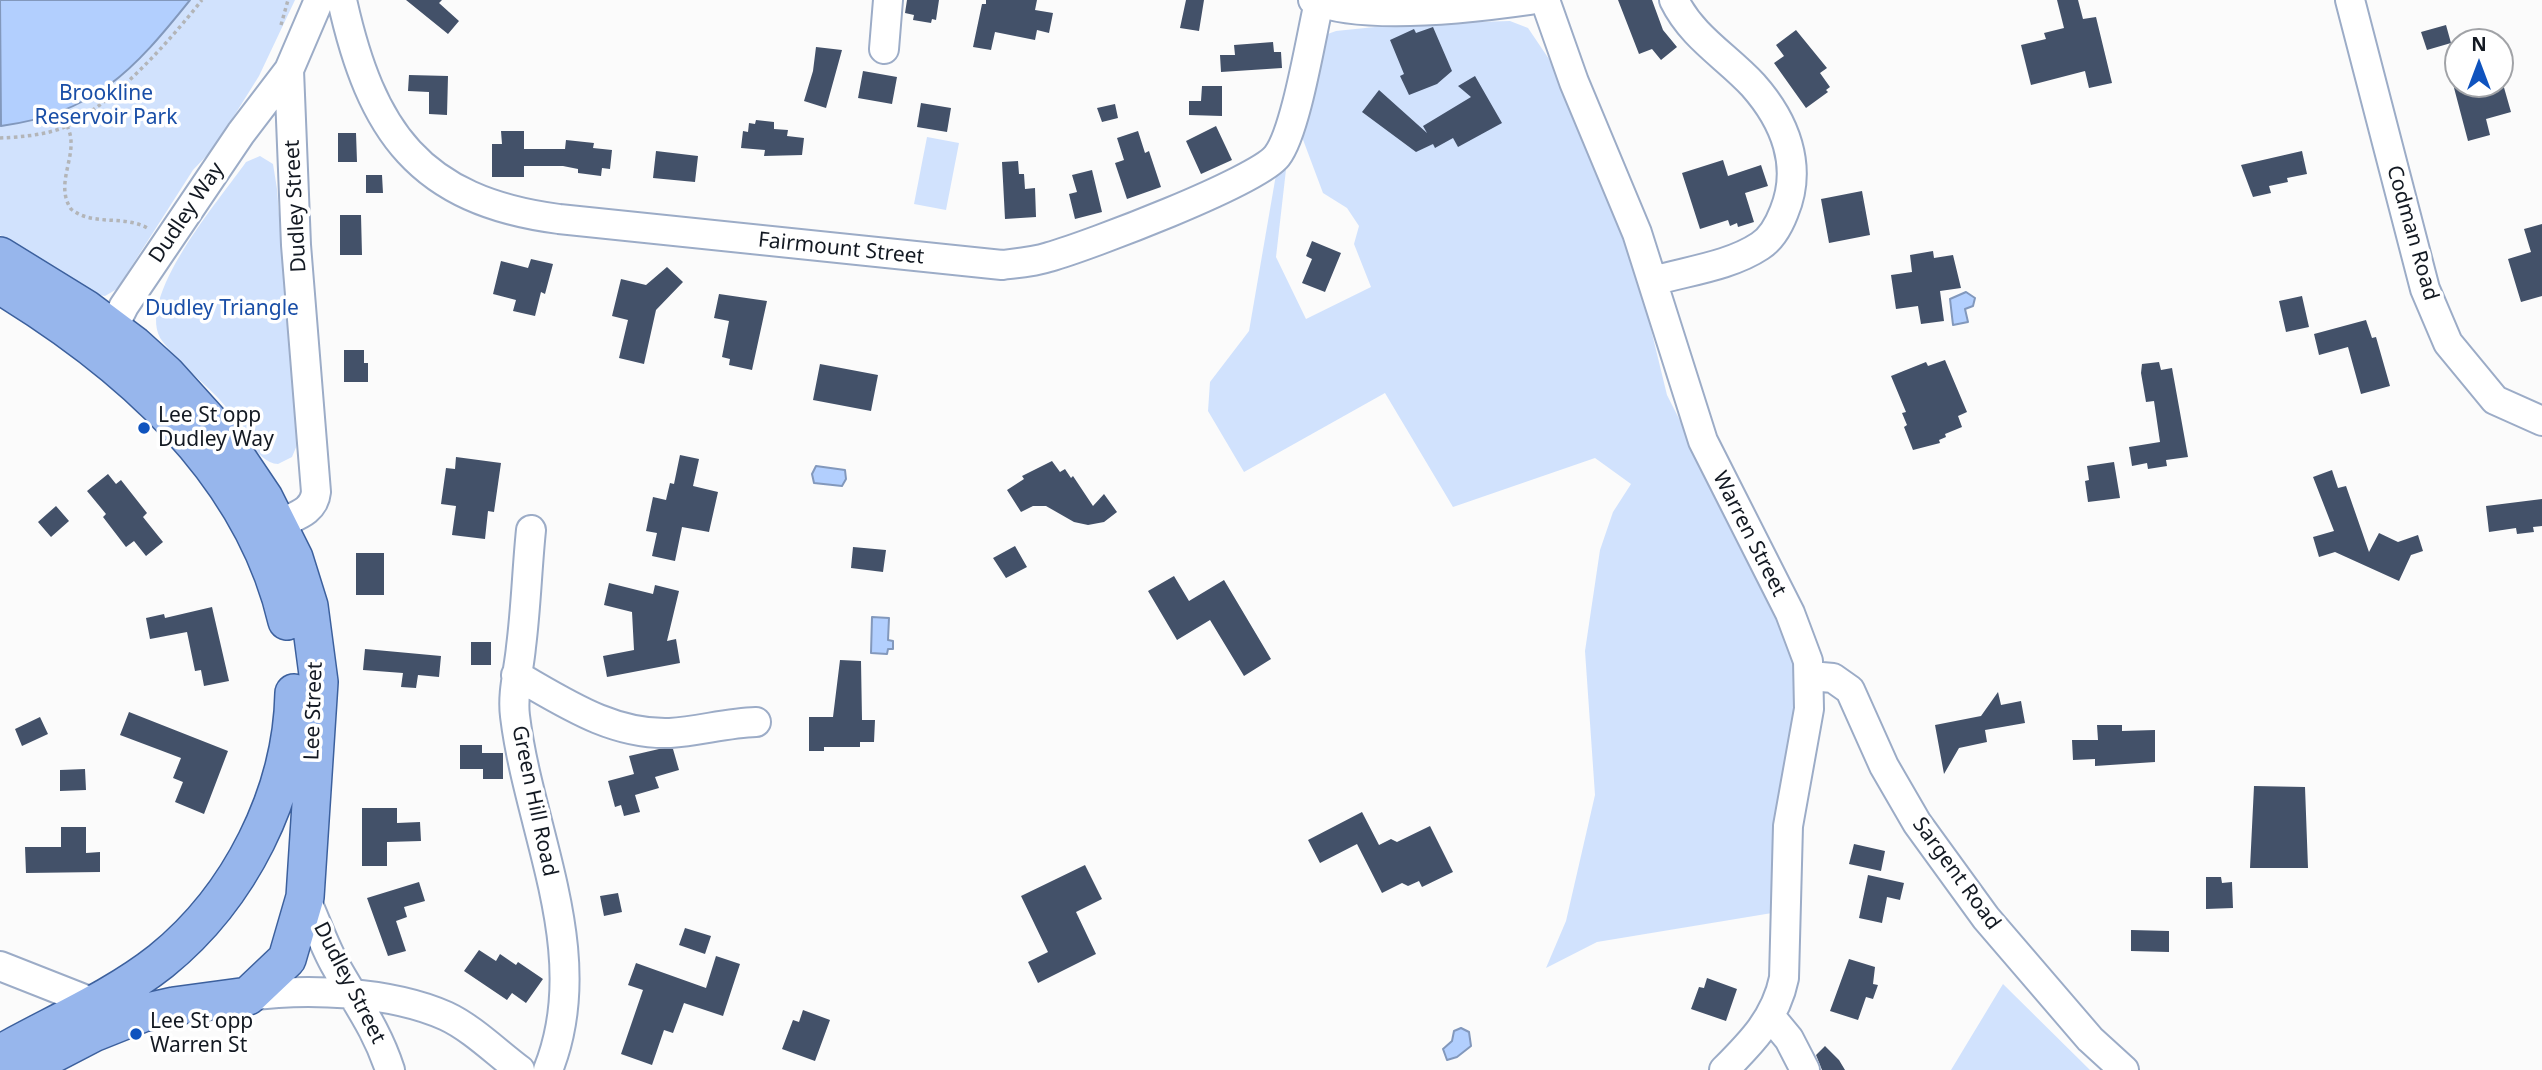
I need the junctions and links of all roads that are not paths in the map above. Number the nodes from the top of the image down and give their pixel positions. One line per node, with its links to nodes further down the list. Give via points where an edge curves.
1 (319, 0): 10 (street, Dudley Street)
2 (342, 0): 8 (street, Fairmount Street, via 360,68 389,129 426,168 475,200 559,219 1002,265 1074,249 1182,206 1272,161 1288,134)
3 (888, 0): 9 (street)
4 (1530, 0): 8 (street, via 1369,10)
5 (1545, 0): 12 (street, Warren Street)
6 (1674, 0): 12 (street, via 1694,31 1751,84 1778,119 1790,149 1792,181 1782,217 1760,246)
7 (2350, 0): 16 (street, Codman Road, via 2424,289 2448,343 2495,400)
8 (1316, 1)
9 (884, 49)
10 (289, 71): 14 (street, Dudley Way, via 241,133); 17 (street, Dudley Street, via 296,245 316,487 314,502 306,511)
11 (0, 256): 14 (main road, Lee Street)
12 (1653, 281): 20 (street, Warren Street, via 1703,441 1790,613 1806,650)
13 (0, 285): 15 (main road, Lee Street)
14 (113, 328): 15 (street, via 110,345); 17 (main road, Lee Street, via 206,416)
15 (115, 366): 22 (main road, Lee Street, via 198,446 256,537 282,600 293,663 293,715 278,788)
16 (2542, 421)
17 (279, 524): 23 (main road, Lee Street, via 306,594 317,656 319,696)
18 (531, 530): 19 (street, Green Hill Road)
19 (516, 675): 21 (street, via 581,712 634,731 673,733); 35 (street, Green Hill Road, via 515,714 524,773 565,951 560,1032)
20 (1810, 676): 30 (street, Warren Street, via 1806,732 1788,826 1784,978); 38 (street, Sargent Road, via 1833,678 1850,690 1917,823 1978,908 2024,966)
21 (756, 722)
22 (250, 853): 23 (main road, via 273,843 282,845 299,855); 24 (main road, Lee Street)
23 (306, 884): 26 (main road, Lee Street, via 286,959); 27 (street, Dudley Street, via 332,960)
24 (186, 936): 28 (main road, Lee Street, via 150,968); 29 (main road, via 173,961 174,976)
25 (2, 959): 28 (street)
26 (248, 996): 27 (street, via 311,993); 29 (main road)
27 (357, 997): 33 (street, Dudley Street); 34 (street, via 413,1004 448,1017)
28 (94, 1003): 29 (street, via 119,1007); 31 (main road, Lee Street)
29 (190, 1004): 32 (main road, via 123,1020)
30 (1770, 1016): 36 (street, Warren Street, via 1756,1038); 37 (street, via 1789,1038)
31 (0, 1054)
32 (22, 1070)
33 (390, 1070)
34 (520, 1070)
35 (548, 1070)
36 (1724, 1070)
37 (1805, 1070)
38 (2124, 1070)

